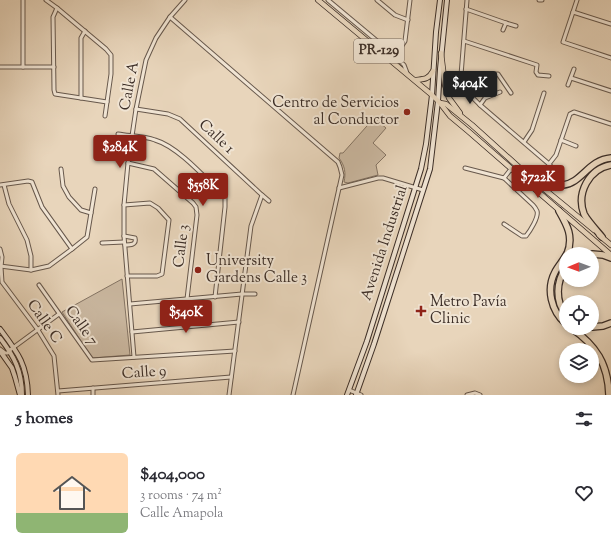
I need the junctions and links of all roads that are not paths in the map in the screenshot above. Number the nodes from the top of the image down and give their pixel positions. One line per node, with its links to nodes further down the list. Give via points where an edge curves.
1 (23, 0): 28 (street)
2 (46, 0): 12 (street)
3 (185, 0): 15 (street, Calle A)
4 (318, 0): 26 (main road, PR-129)
5 (328, 0): 24 (street)
6 (377, 0): 16 (street, via 395,15)
7 (410, 0): 16 (street)
8 (440, 0): 31 (street, Avenida Industrial)
9 (447, 0): 23 (street, Avenida Industrial)
10 (467, 0): 13 (street)
11 (577, 0): 14 (street)
12 (57, 8): 21 (street); 29 (street, via 54,17)
13 (466, 9): 17 (street); 22 (street)
14 (573, 12): 18 (street); 25 (street, via 563,42)
15 (170, 17): 47 (street, Calle A, via 146,60); 68 (street, via 338,162 342,174)
16 (408, 20): 24 (street, via 405,41)
17 (506, 23): 19 (street); 20 (street)
18 (611, 24)
19 (516, 26)
20 (503, 30)
21 (85, 31): 43 (street, via 81,38); 44 (street, via 111,55 112,74)
22 (464, 41): 33 (street); 34 (street, via 537,65 538,74)
23 (442, 53): 45 (street, Avenida Industrial); 50 (main road, via 449,98)
24 (395, 56): 26 (street); 32 (street, via 404,65)
25 (611, 58)
26 (391, 60): 32 (main road, PR-129)
27 (0, 67): 28 (street)
28 (23, 67): 29 (street)
29 (54, 67): 43 (street, via 55,94)
30 (574, 69): 35 (street)
31 (433, 71): 36 (main road, via 426,79); 42 (street, Avenida Industrial)
32 (407, 74): 36 (main road, PR-129)
33 (461, 75): 40 (street, via 498,74); 46 (street, via 468,92)
34 (550, 76)
35 (571, 78): 37 (street); 38 (street)
36 (415, 80): 42 (main road, PR-129)
37 (568, 85)
38 (611, 91)
39 (500, 92): 46 (street, via 485,98)
40 (511, 93)
41 (544, 94): 54 (street, via 532,130)
42 (432, 95): 45 (main road, PR-129); 69 (street, Avenida Industrial, via 423,160)
43 (81, 98): 44 (street)
44 (107, 102): 48 (street)
45 (439, 102): 50 (main road, PR-129, via 446,104); 62 (main road, PR-129, via 450,116); 71 (street, Avenida Industrial, via 430,169)
46 (480, 105): 54 (street)
47 (136, 109): 52 (street, Calle A); 72 (street, Calle 1, via 168,114 180,119)
48 (105, 116)
49 (611, 124): 53 (street, via 574,112 570,114)
50 (472, 125): 65 (main road, PR-129)
51 (118, 134): 52 (street)
52 (132, 136): 57 (street, Calle A); 97 (street, via 169,145 225,197)
53 (561, 140): 55 (street); 58 (street, via 556,155)
54 (524, 142): 58 (street)
55 (576, 146)
56 (611, 158): 65 (highway, via 596,163 575,180 564,185)
57 (128, 163): 74 (street, Calle A); 99 (street, Calle 3, via 154,169 196,207)
58 (549, 164): 63 (street)
59 (611, 165): 79 (highway, via 592,175 584,186 582,195 584,215)
60 (465, 168): 64 (street)
61 (61, 169): 76 (street, via 63,186 69,197 81,210)
62 (511, 169): 64 (street); 75 (main road, PR-129)
63 (558, 177)
64 (504, 178): 77 (street, via 538,213 526,236)
65 (532, 179): 79 (main road, PR-129)
66 (0, 185): 67 (street)
67 (4, 185): 85 (street, via 32,182 42,207); 91 (street, via 9,204 27,240)
68 (339, 188): 69 (street, via 378,178); 126 (street)
69 (416, 188): 71 (street); 119 (street, Avenida Industrial)
70 (95, 189): 76 (street)
71 (423, 190): 120 (street, Avenida Industrial)
72 (262, 195): 73 (street, Calle 1); 95 (street, via 251,226)
73 (269, 201)
74 (124, 205): 78 (street, Calle A); 92 (street, via 150,204 158,208 169,220 162,274)
75 (559, 211): 83 (highway, via 569,233); 87 (main road, PR-129)
76 (91, 213): 85 (street, via 87,237)
77 (504, 224)
78 (124, 236): 81 (street, Calle A); 81 (street, via 135,238 134,243)
79 (602, 237): 82 (main road, PR-129)
80 (102, 243): 81 (street)
81 (124, 244): 92 (street, Calle A)
82 (611, 245)
83 (570, 247)
84 (0, 249): 89 (street, Calle C)
85 (72, 249): 91 (street, via 49,266)
86 (599, 255): 88 (highway)
87 (611, 255)
88 (611, 258)
89 (0, 266): 91 (street); 107 (street, Calle C, via 2,282)
90 (559, 267): 102 (highway, via 554,275 551,290)
91 (31, 270)
92 (127, 276): 100 (street, Calle A)
93 (38, 284): 101 (street, Calle 7)
94 (559, 284): 98 (highway)
95 (242, 294): 96 (street); 97 (street); 103 (street)
96 (256, 294)
97 (215, 297): 99 (street)
98 (559, 297)
99 (187, 299): 100 (street)
100 (130, 304): 108 (street, Calle A)
101 (59, 314): 107 (street); 115 (street, Calle 7, via 92,360)
102 (559, 316)
103 (239, 322): 108 (street); 114 (street)
104 (611, 323): 105 (highway)
105 (599, 326)
106 (0, 329): 111 (street)
107 (38, 330): 111 (street); 118 (street, Calle C, via 54,356)
108 (132, 332): 115 (street, Calle A)
109 (582, 335): 129 (highway, via 604,365)
110 (0, 338): 113 (street)
111 (14, 347): 113 (street); 122 (street, via 27,377)
112 (0, 349): 113 (street, via 5,353); 121 (street, via 12,368)
113 (10, 350): 121 (street, via 19,368)
114 (235, 350): 115 (street, Calle 7); 116 (street)
115 (134, 357)
116 (231, 378): 117 (street, Calle 9); 125 (street)
117 (93, 388): 118 (street, Calle 9); 124 (street)
118 (58, 391): 123 (street, Calle C)
119 (348, 393): 120 (street)
120 (358, 394)
121 (21, 395)
122 (28, 395)
123 (58, 395)
124 (93, 395)
125 (229, 395)
126 (293, 395)
127 (466, 395): 128 (street)
128 (480, 395)
129 (609, 395)

